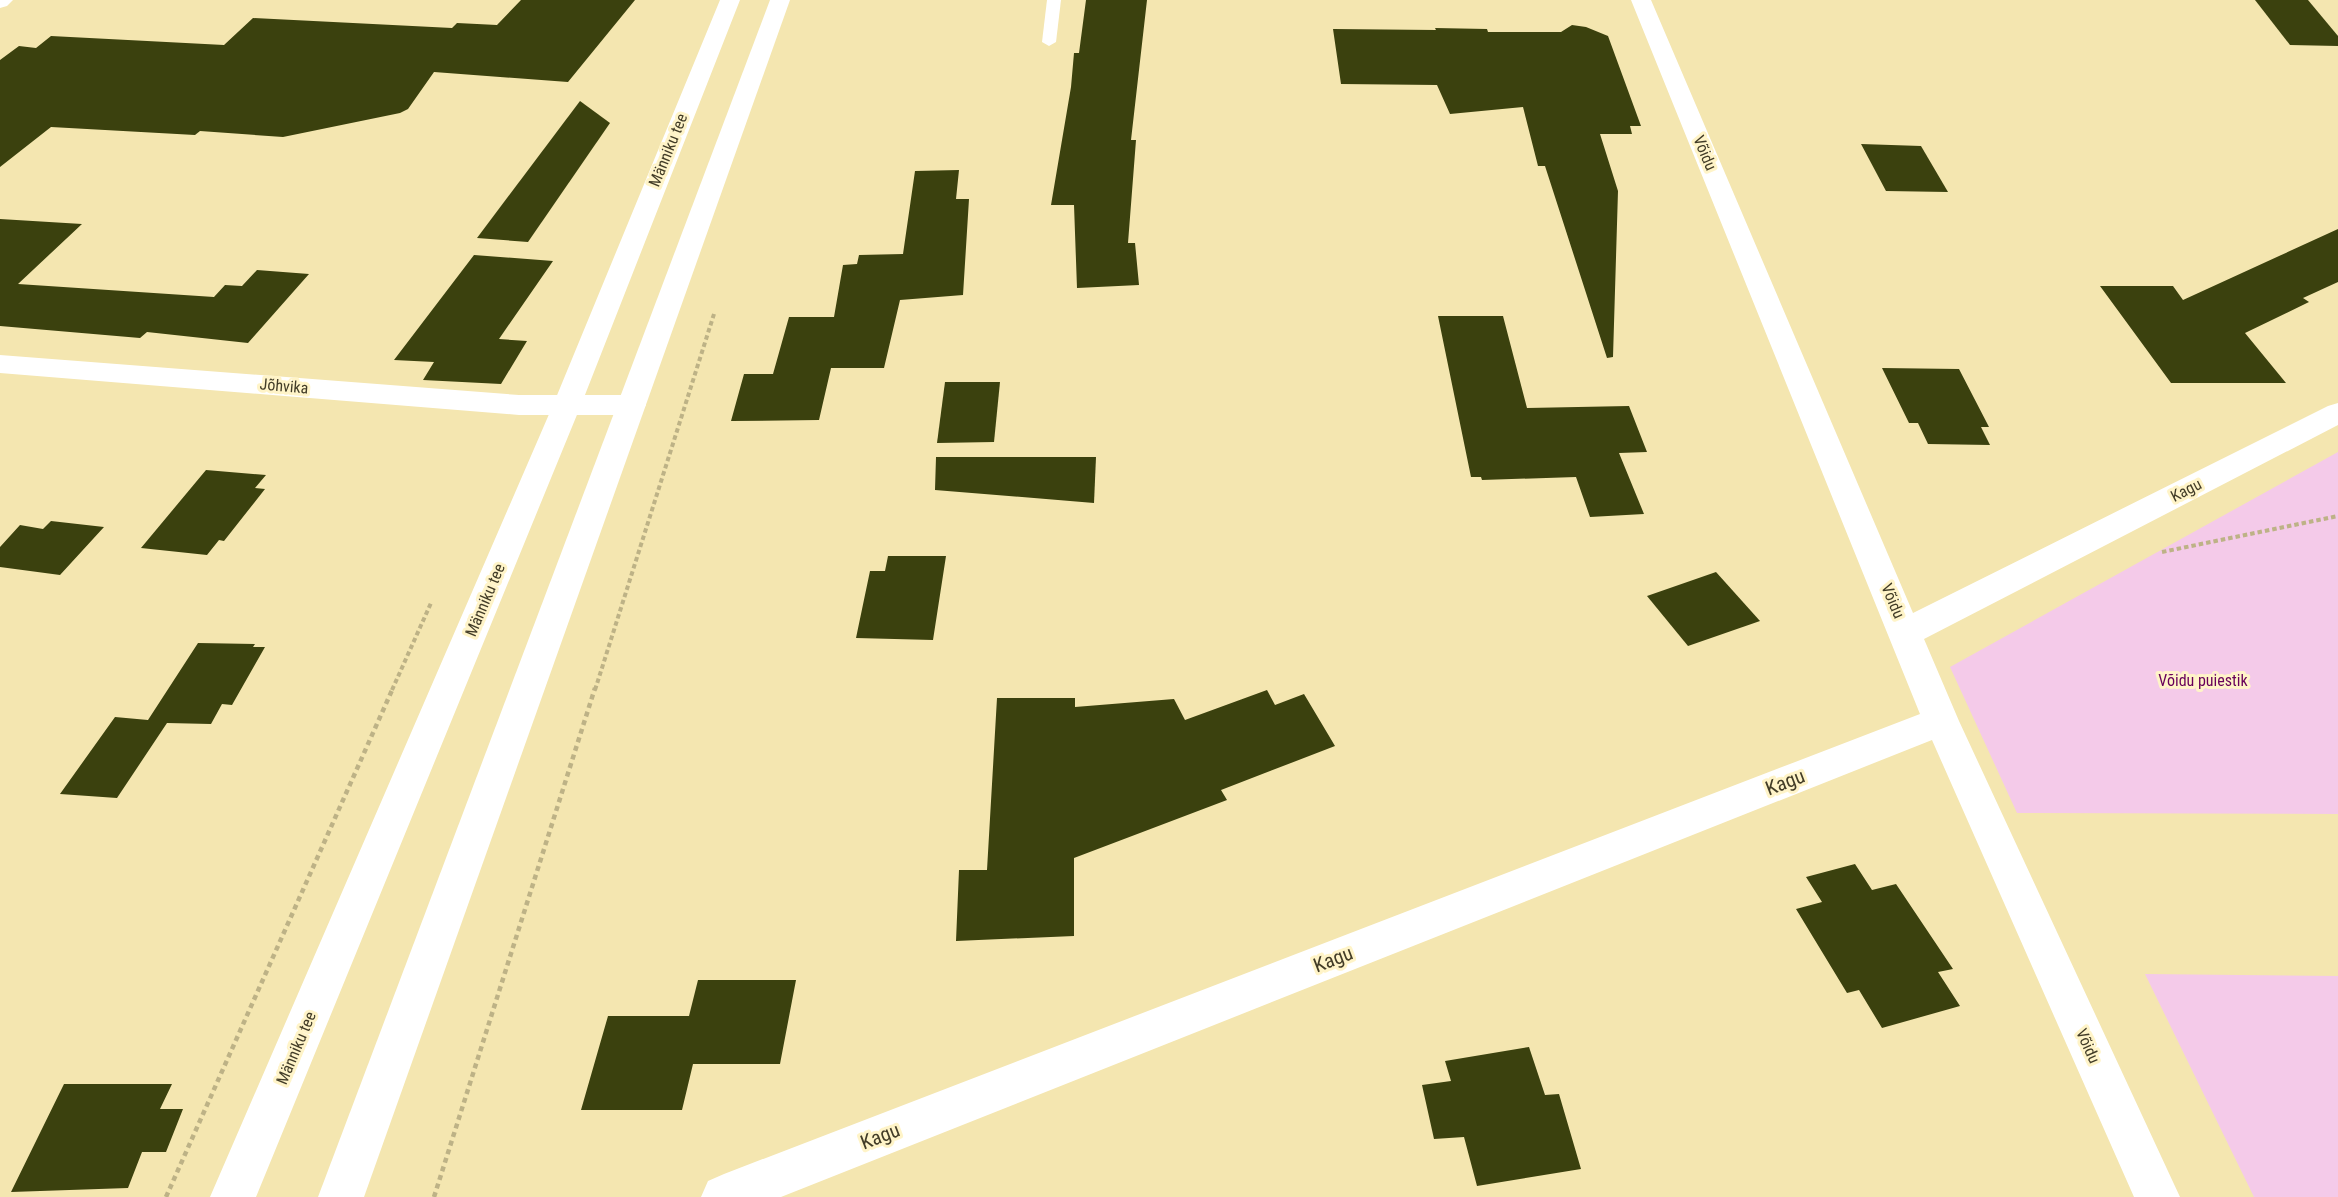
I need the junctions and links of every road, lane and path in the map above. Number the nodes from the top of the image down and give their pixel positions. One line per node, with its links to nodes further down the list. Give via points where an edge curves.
1 (730, 0): 8 (street, Männiku tee)
2 (780, 0): 9 (street)
3 (1054, 0): 5 (lane)
4 (1641, 0): 14 (street, Võidu)
5 (1049, 42)
6 (714, 312): 19 (path)
7 (0, 364): 8 (street, Jõhvika, via 519,405)
8 (567, 405): 9 (street, Jõhvika); 17 (street, Männiku tee)
9 (632, 405): 18 (street)
10 (2338, 413): 14 (street, Kagu)
11 (2338, 516): 12 (path)
12 (2155, 554)
13 (432, 600): 16 (path)
14 (1906, 632): 15 (street, Võidu)
15 (1941, 721): 20 (street, Kagu); 21 (street, Võidu)
16 (166, 1197)
17 (233, 1197)
18 (341, 1197)
19 (434, 1197)
20 (724, 1197)
21 (2157, 1197)

